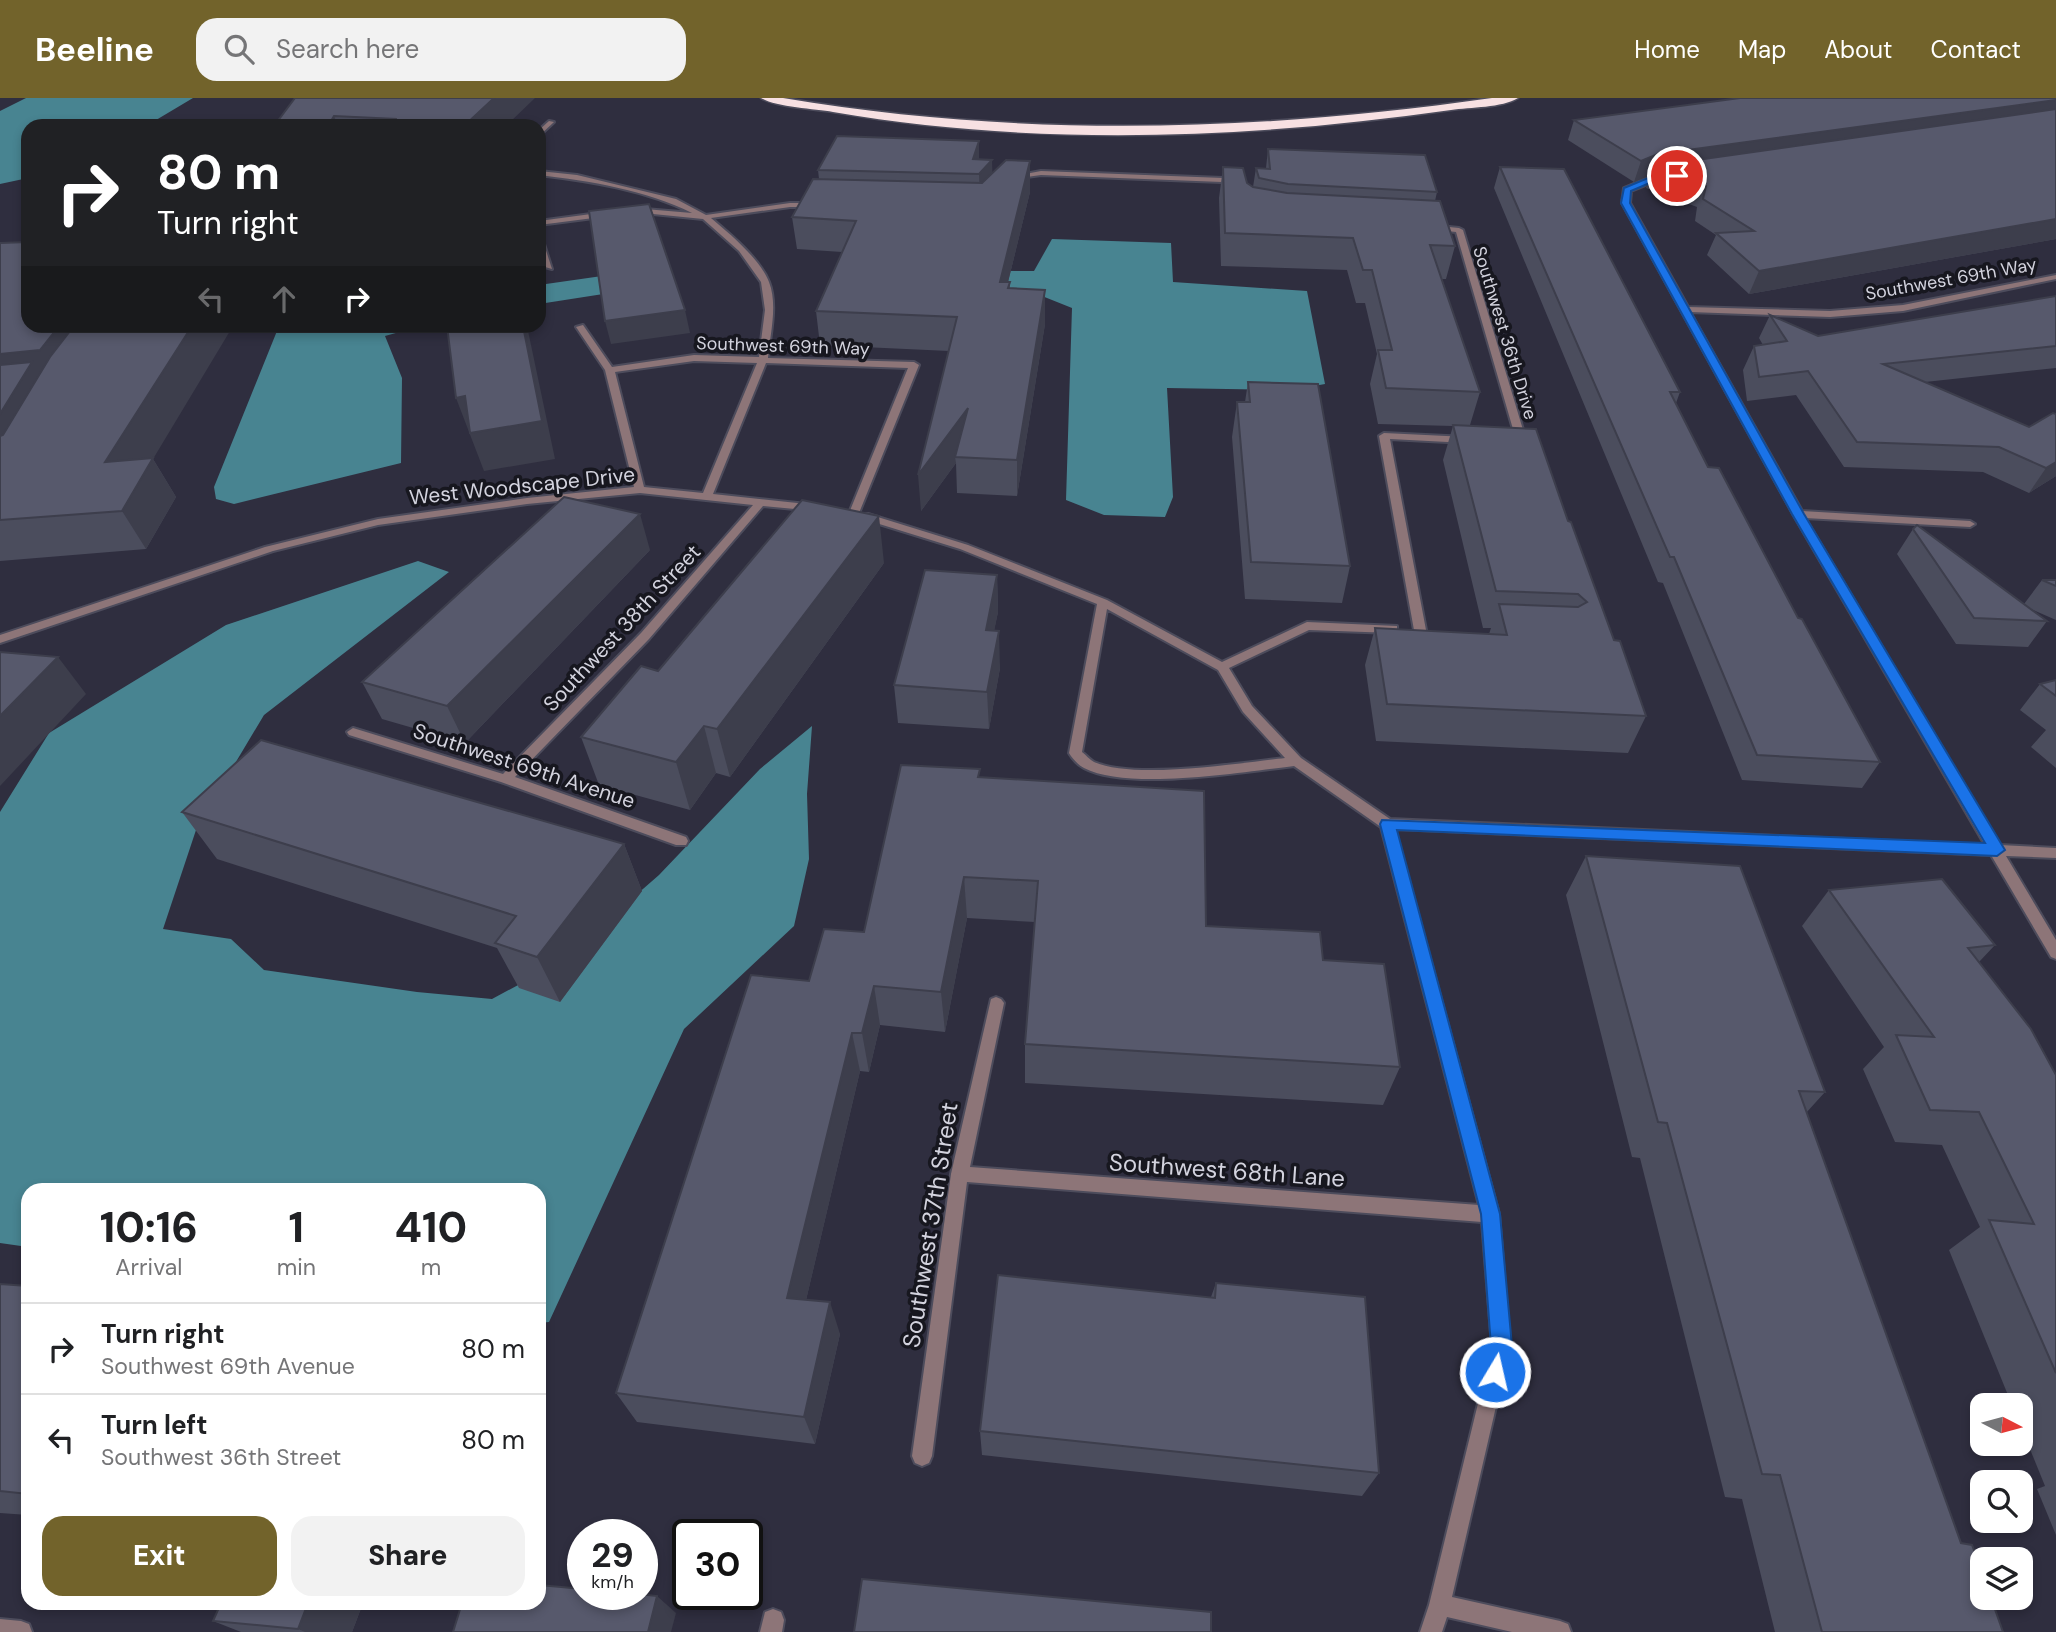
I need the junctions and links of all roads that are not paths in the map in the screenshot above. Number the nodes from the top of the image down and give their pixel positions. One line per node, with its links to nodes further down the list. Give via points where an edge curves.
1 (765, 98): 2 (highway, via 932,121 1116,130 1320,123)
2 (1513, 98)
3 (551, 122): 4 (street)
4 (546, 127)
5 (546, 174): 10 (street, via 647,194)
6 (1678, 176): 16 (street, via 1627,190 1626,203)
7 (1006, 185): 8 (street, via 1013,177 1041,173 1223,180 1241,189)
8 (1245, 202)
9 (832, 206): 10 (street, via 790,205)
10 (705, 216): 11 (street, via 633,210); 18 (street, via 743,249 765,282 769,310)
11 (546, 222)
12 (1426, 226): 21 (street, Southwest 36th Drive, via 1459,230 1522,444)
13 (546, 259): 14 (street)
14 (549, 267)
15 (2056, 276): 16 (street, Southwest 69th Way, via 1903,308 1830,314)
16 (1684, 309): 28 (street)
17 (580, 327): 19 (street)
18 (763, 360): 19 (street, Southwest 69th Way, via 694,358); 23 (street); 27 (street, Southwest 69th Way, via 914,366)
19 (610, 370): 22 (street)
20 (1480, 441): 32 (street, via 1384,436 1427,631 1307,626)
21 (1508, 443)
22 (640, 490): 23 (street, West Woodscape Drive); 31 (street, West Woodscape Drive, via 378,522 269,549)
23 (707, 496): 24 (street, West Woodscape Drive)
24 (762, 501): 25 (street, West Woodscape Drive); 35 (street, Southwest 38th Street, via 645,636)
25 (828, 509)
26 (841, 511): 27 (street)
27 (854, 513): 30 (street, via 964,547)
28 (1798, 514): 29 (street); 38 (street)
29 (1970, 524)
30 (1103, 602): 32 (street); 34 (street, via 1075,753 1079,761 1090,767 1164,775)
31 (0, 639)
32 (1222, 667): 34 (street, via 1247,709)
33 (353, 733): 35 (street, Southwest 69th Avenue)
34 (1296, 761): 36 (street)
35 (506, 779): 37 (street, Southwest 69th Avenue)
36 (1387, 824): 38 (street); 43 (street)
37 (681, 841)
38 (1997, 850): 39 (street); 40 (street)
39 (2056, 853)
40 (2056, 953)
41 (996, 1003): 42 (street, Southwest 37th Street)
42 (960, 1174): 43 (street, Southwest 68th Lane); 44 (street, Southwest 37th Street)
43 (1490, 1214): 45 (street, via 1501,1346)
44 (922, 1456)
45 (1440, 1605): 48 (street); 49 (street)
46 (0, 1630): 47 (street)
47 (21, 1632)
48 (1431, 1632)
49 (1560, 1632)

